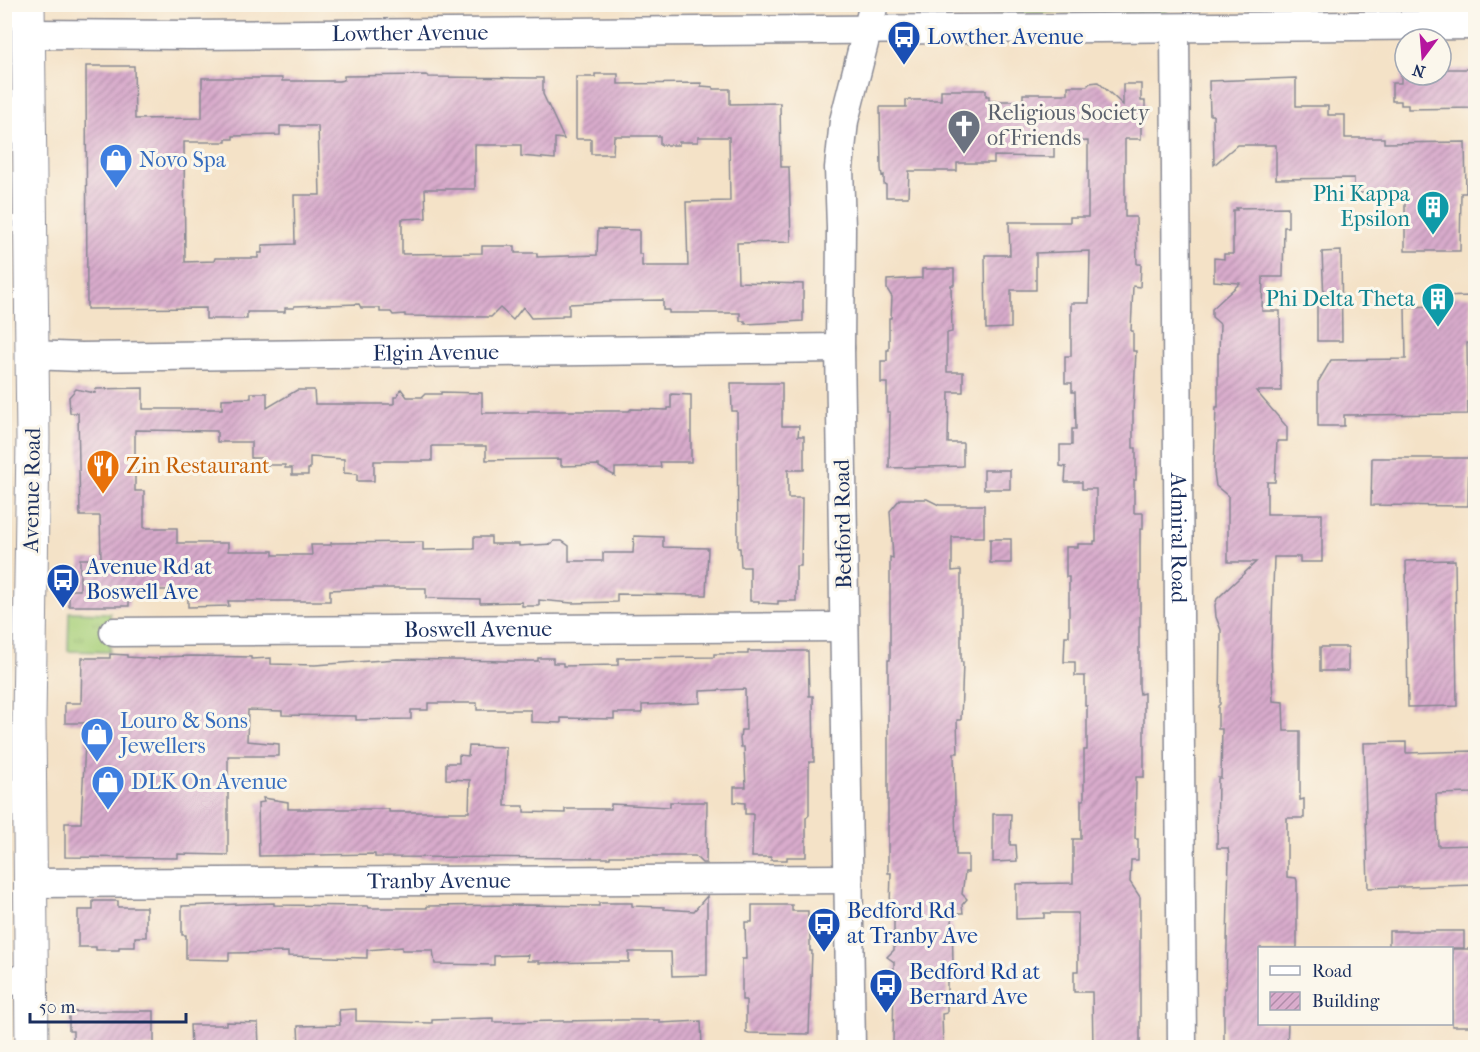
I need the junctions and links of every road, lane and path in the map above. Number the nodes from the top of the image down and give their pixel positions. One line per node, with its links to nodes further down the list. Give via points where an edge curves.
1 (871, 18): 2 (street, Lowther Avenue, via 191,35); 4 (street, Lowther Avenue); 5 (street, Bedford Road, via 844,121 839,168)
2 (28, 19): 6 (main road, Avenue Road)
3 (1476, 25): 4 (street, Lowther Avenue)
4 (1175, 28): 14 (street, Admiral Road)
5 (840, 348): 6 (street, Elgin Avenue); 7 (street, Bedford Road)
6 (31, 355): 10 (main road, Avenue Road)
7 (844, 627): 8 (street, Boswell Avenue); 9 (street, Bedford Road)
8 (114, 632)
9 (847, 879): 10 (street, Tranby Avenue); 13 (street, Bedford Road)
10 (31, 883): 11 (main road, Avenue Road)
11 (18, 980): 12 (main road, Avenue Road)
12 (32, 1047)
13 (850, 1047)
14 (1182, 1047)

